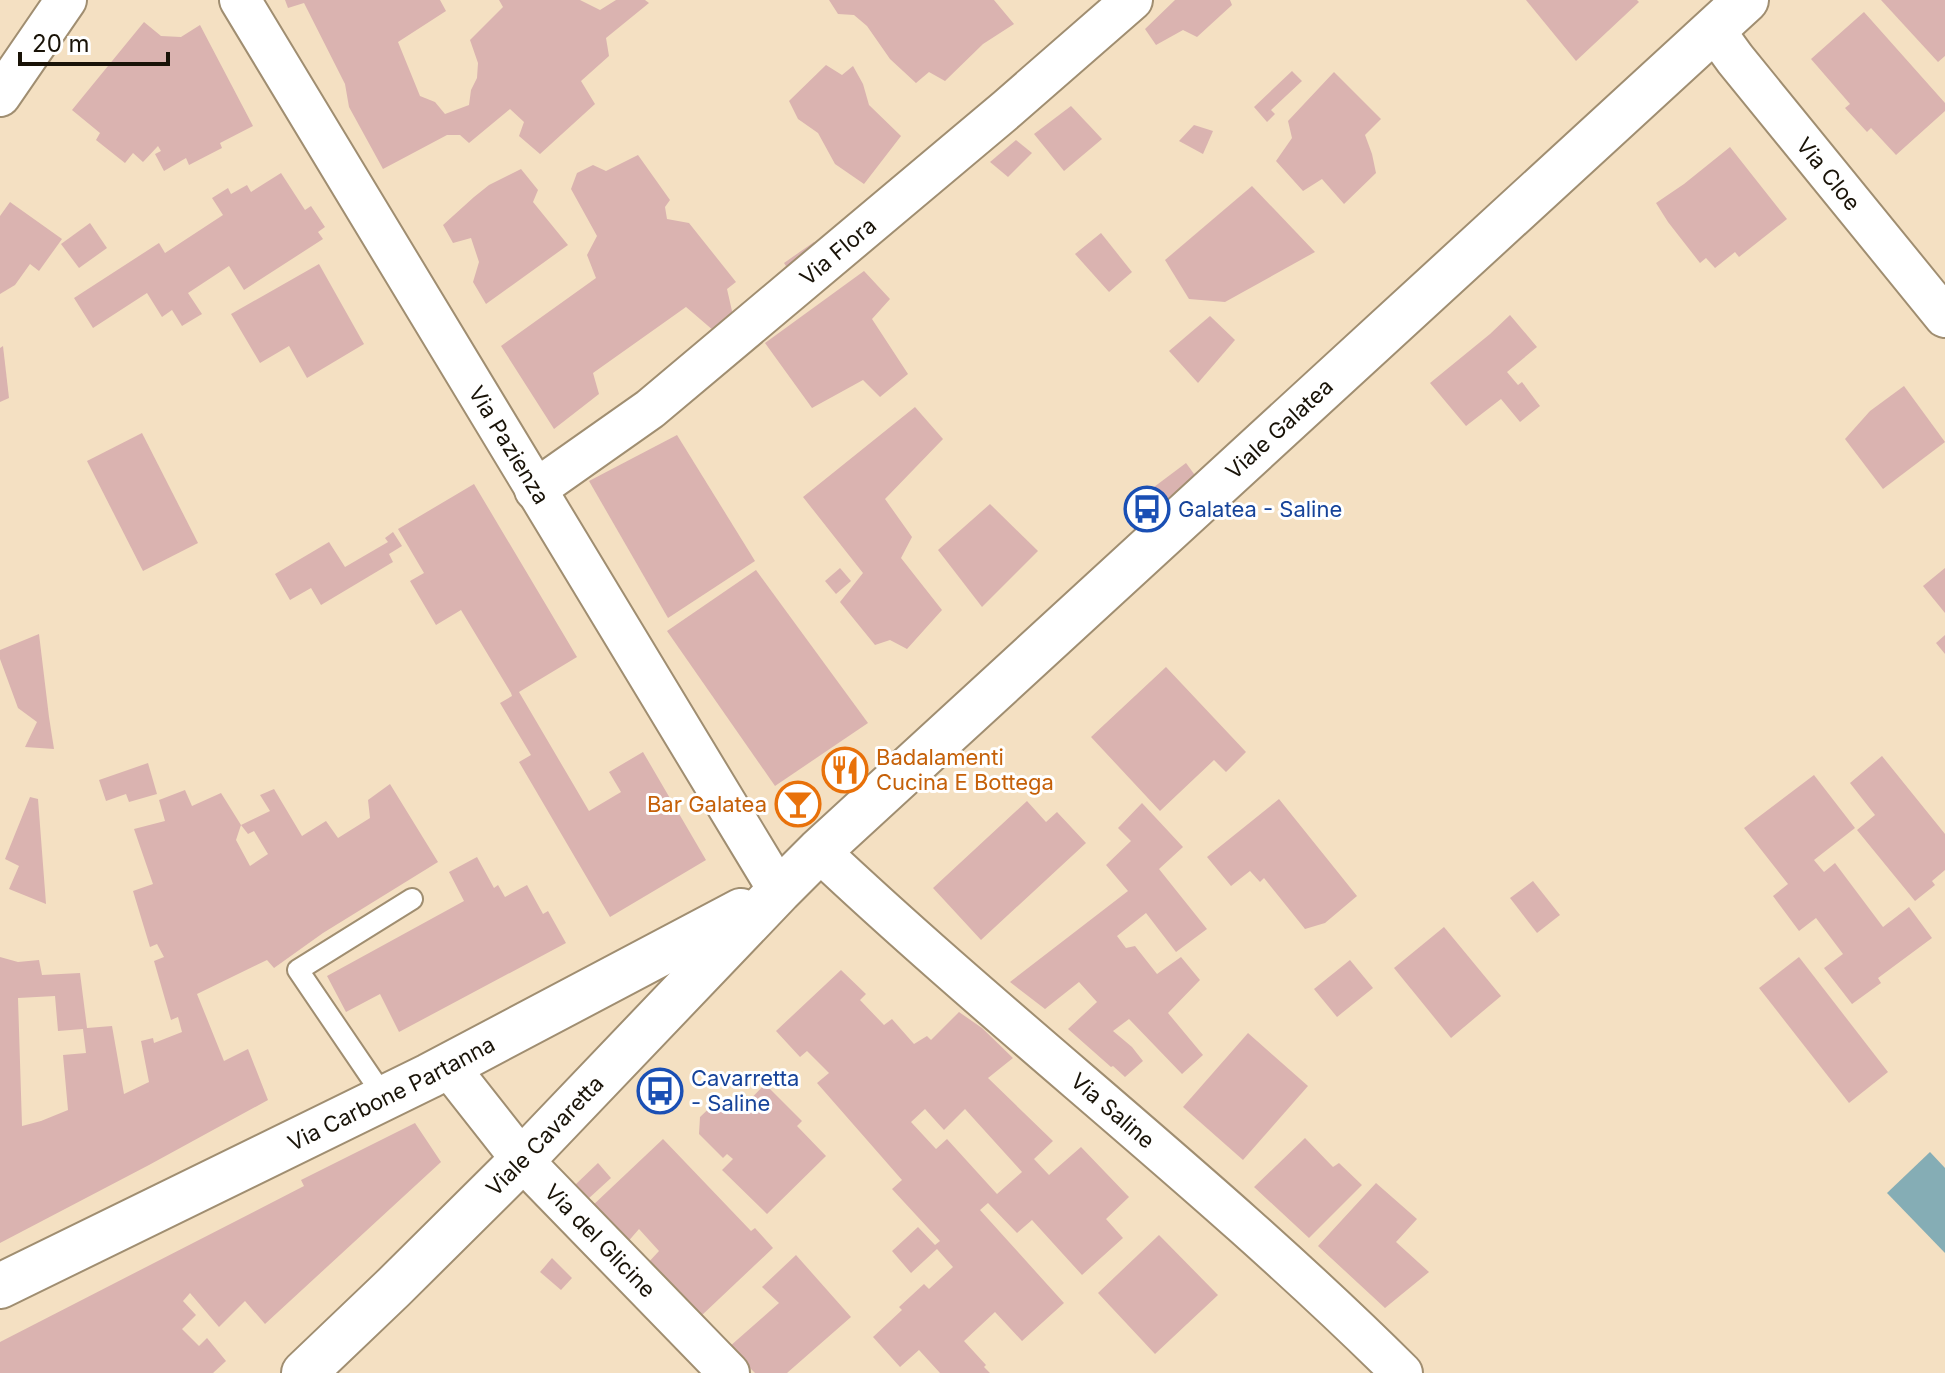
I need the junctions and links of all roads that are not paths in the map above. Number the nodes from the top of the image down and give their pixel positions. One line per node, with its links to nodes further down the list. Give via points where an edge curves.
1 (66, 0): 6 (street)
2 (240, 0): 8 (street, Via Pazienza)
3 (1132, 0): 8 (street, Via Flora, via 650,409)
4 (1746, 0): 5 (main road, Viale Galatea)
5 (1714, 30): 7 (street, Via Cloe); 9 (main road, Viale Galatea)
6 (7, 68)
7 (1945, 317)
8 (535, 490): 10 (street, Via Pazienza)
9 (819, 851): 10 (main road, Viale Galatea); 18 (street, Via Saline, via 1237,1219)
10 (779, 891): 12 (main road, Via Carbone Partanna); 14 (main road, Viale Cavaretta)
11 (412, 899): 13 (lane, via 298,970)
12 (448, 1066): 13 (main road, Via Carbone Partanna); 14 (street, Via del Glicine)
13 (385, 1098): 15 (main road, Via Carbone Partanna)
14 (522, 1160): 16 (main road, Viale Cavaretta); 17 (street, Via del Glicine)
15 (0, 1286)
16 (304, 1373)
17 (729, 1373)
18 (1402, 1373)

